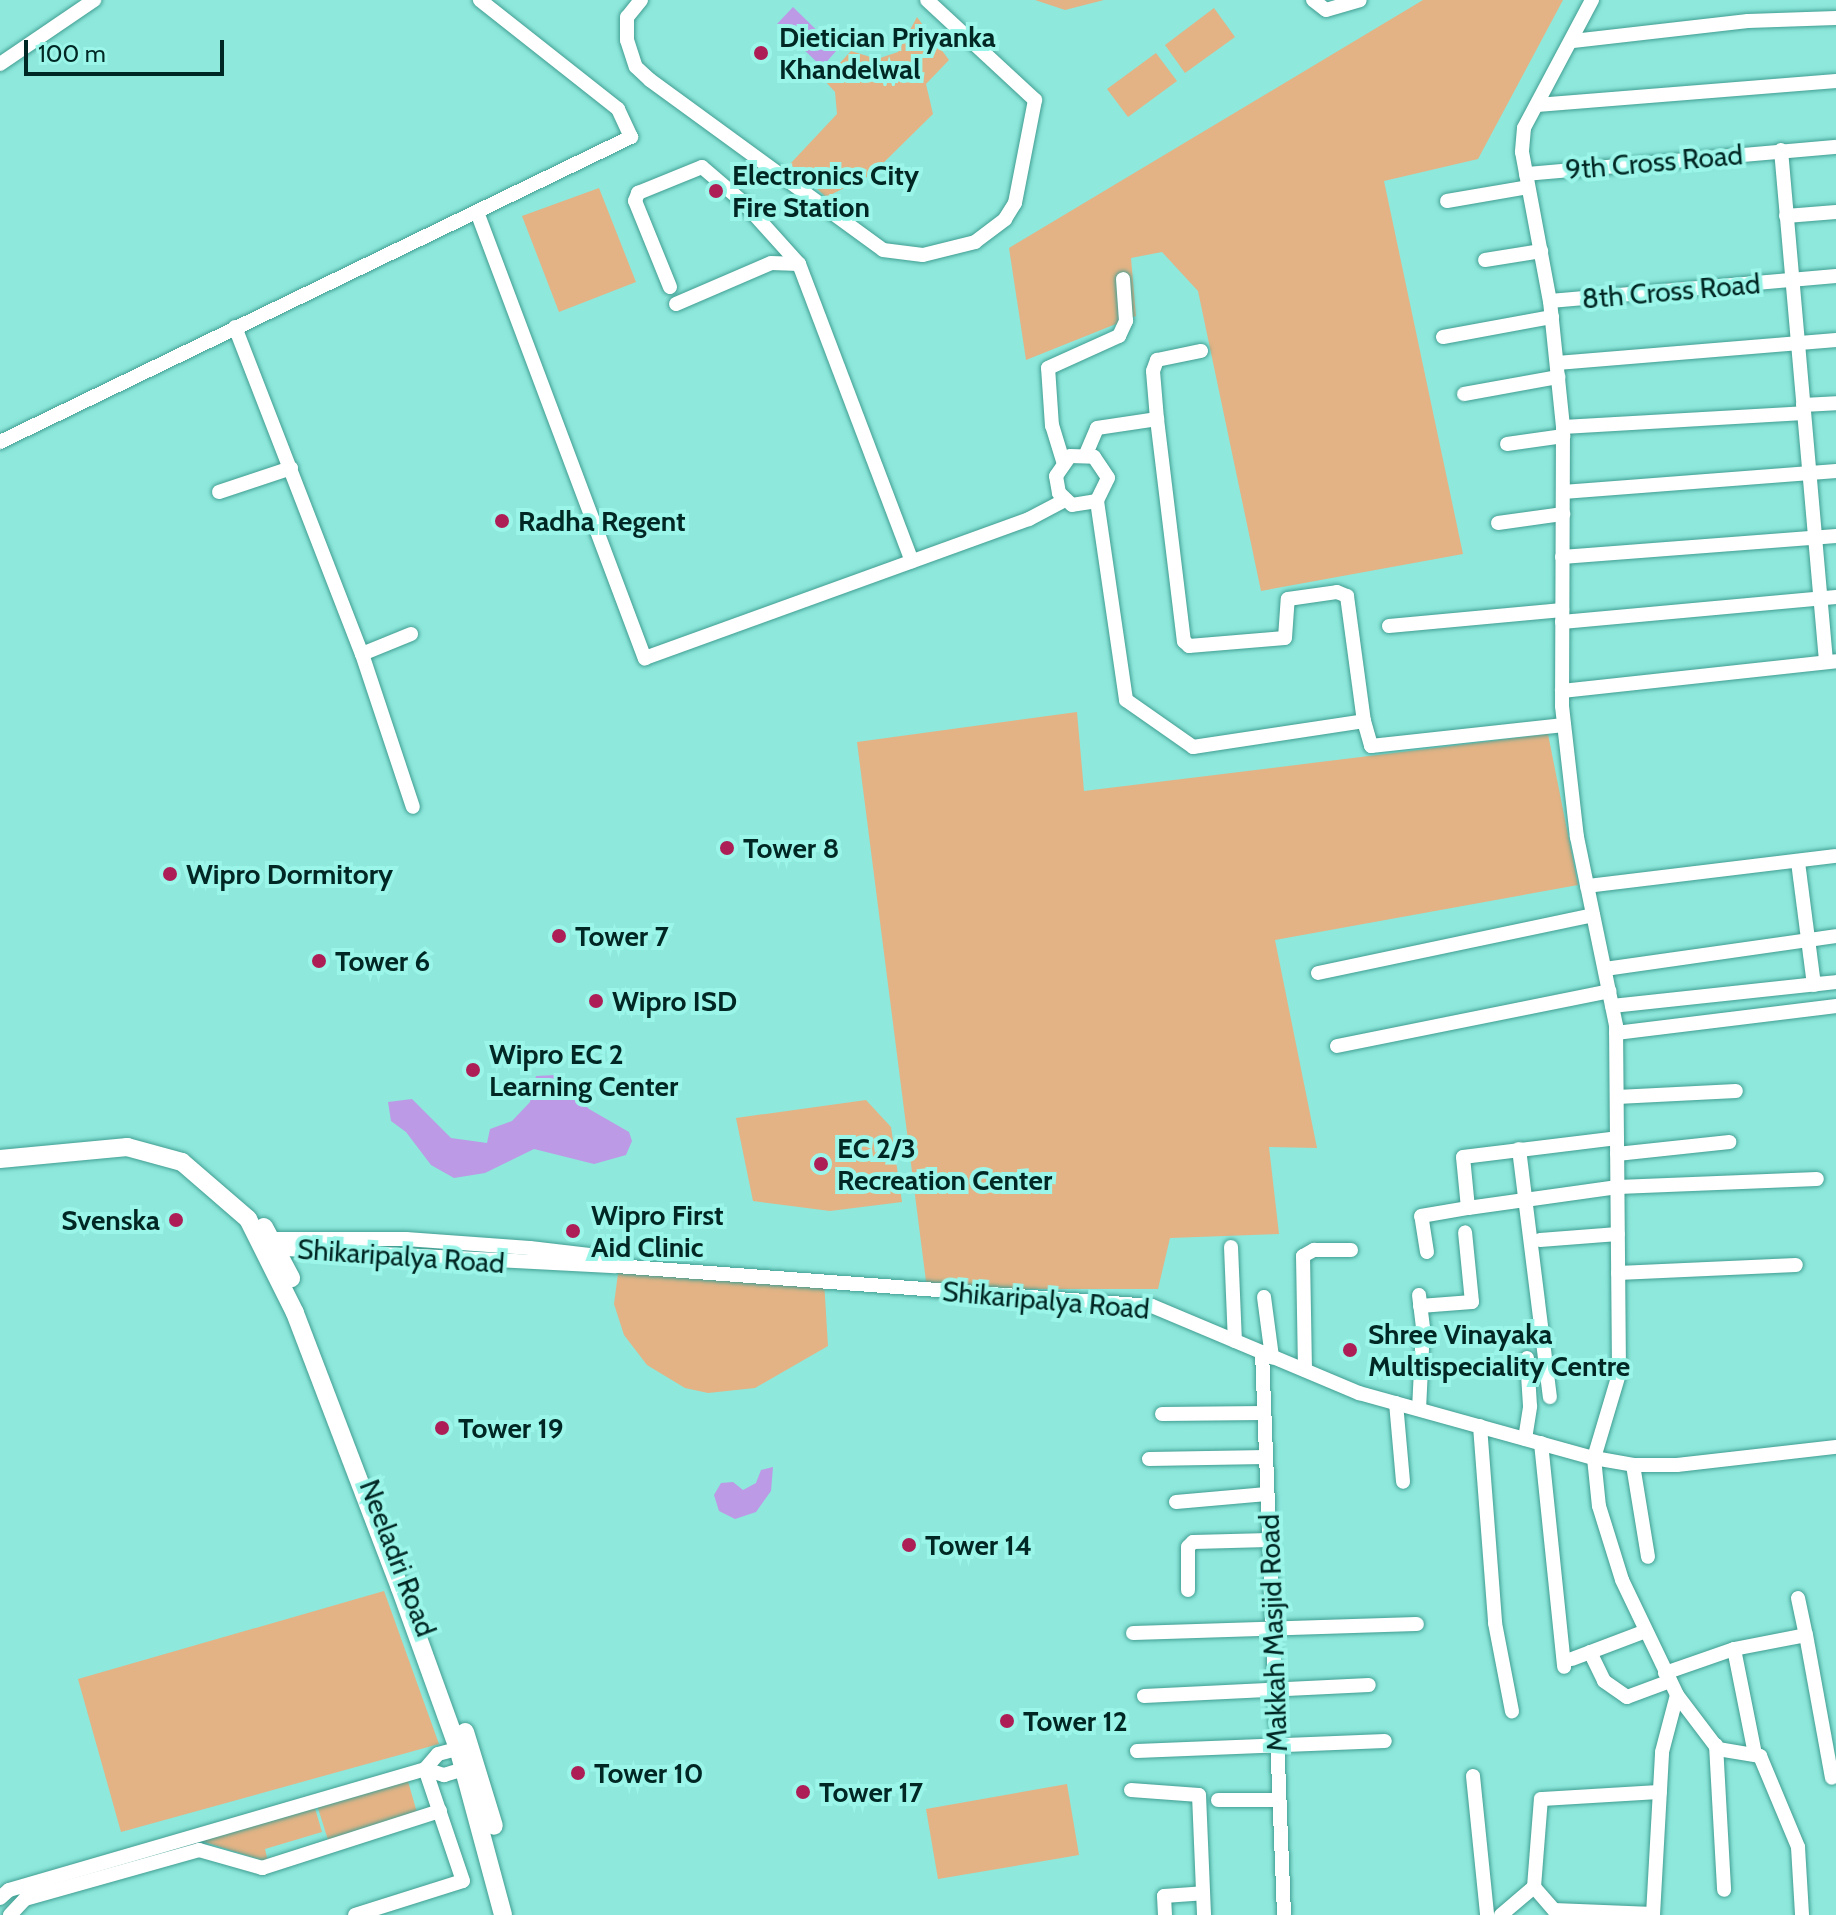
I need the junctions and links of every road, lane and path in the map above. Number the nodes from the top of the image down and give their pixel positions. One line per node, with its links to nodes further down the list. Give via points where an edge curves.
1 (94, 0): 10 (street)
2 (480, 0): 17 (street, via 618,109 631,137)
3 (641, 0): 4 (street, via 627,17 627,40 636,67 650,80 883,250 923,255 983,238 1010,211 1035,100)
4 (927, 0)
5 (1313, 0): 6 (street, via 1326,10)
6 (1360, 0)
7 (1592, 0): 9 (street)
8 (1836, 18): 9 (street, via 1748,21)
9 (1573, 41): 12 (street)
10 (0, 64)
11 (1836, 81): 12 (street)
12 (1537, 105): 15 (street, via 1524,128)
13 (1836, 147): 14 (street, 9th Cross Road)
14 (1781, 150): 15 (street, 9th Cross Road); 19 (street)
15 (1527, 180): 16 (street, 9th Cross Road); 20 (street)
16 (1447, 201)
17 (477, 212): 29 (street); 56 (street, via 645,658)
18 (1836, 212): 19 (street)
19 (1786, 216): 25 (street)
20 (1541, 251): 21 (street); 28 (street)
21 (1485, 260)
22 (799, 264): 26 (street, via 744,203 702,167 638,193 635,201); 27 (street, via 771,263); 56 (street)
23 (1836, 276): 25 (street, 8th Cross Road)
24 (1123, 279): 43 (street, via 1126,321 1119,336 1048,368 1052,426)
25 (1793, 281): 28 (street, 8th Cross Road); 32 (street)
26 (670, 287)
27 (676, 304)
28 (1551, 309): 30 (street, 8th Cross Road); 34 (street)
29 (235, 327): 40 (street); 44 (street)
30 (1443, 337)
31 (1836, 340): 32 (street)
32 (1798, 343): 34 (street); 37 (street)
33 (1201, 351): 38 (street, via 1157,360)
34 (1557, 370): 35 (street); 39 (street)
35 (1464, 394)
36 (1836, 403): 37 (street)
37 (1804, 409): 39 (street); 46 (street)
38 (1157, 419): 42 (street, via 1097,428); 65 (street, via 1184,641 1195,649 1285,638 1288,599 1342,593 1349,601)
39 (1563, 432): 41 (street); 48 (street)
40 (0, 442)
41 (1507, 444)
42 (1086, 454): 43 (street); 50 (street, via 1101,462 1108,478)
43 (1063, 461): 49 (street, via 1056,485)
44 (291, 468): 47 (street); 62 (street)
45 (1836, 471): 46 (street)
46 (1810, 473): 48 (street); 54 (street)
47 (219, 492)
48 (1563, 492): 51 (street)
49 (1065, 500): 50 (street, via 1081,506); 56 (street, via 1029,519)
50 (1097, 501): 65 (street, via 1126,700 1193,747)
51 (1563, 514): 52 (street); 55 (street)
52 (1498, 523)
53 (1836, 536): 54 (street)
54 (1815, 537): 55 (street); 57 (street)
55 (1562, 557): 59 (street)
56 (912, 561)
57 (1820, 597): 58 (street); 59 (street); 63 (street)
58 (1836, 597)
59 (1562, 616): 60 (street); 64 (street)
60 (1389, 626)
61 (411, 634): 62 (street)
62 (362, 654): 67 (street)
63 (1831, 661): 64 (street)
64 (1562, 691): 66 (street)
65 (1364, 721): 66 (street, via 1370,746)
66 (1564, 725): 70 (street)
67 (413, 807)
68 (1835, 856): 69 (street)
69 (1798, 862): 70 (street); 73 (street)
70 (1587, 886): 71 (street)
71 (1593, 915): 74 (street); 75 (street)
72 (1836, 936): 73 (street)
73 (1807, 939): 74 (street); 77 (street)
74 (1605, 969): 78 (street)
75 (1318, 973)
76 (1836, 982): 77 (street)
77 (1814, 985): 78 (street)
78 (1611, 999): 80 (street); 81 (street)
79 (1836, 1006): 80 (street)
80 (1616, 1033): 83 (street)
81 (1337, 1046)
82 (1736, 1091): 83 (street)
83 (1617, 1097): 84 (street)
84 (1617, 1138): 86 (street); 87 (street)
85 (1729, 1142): 87 (street)
86 (1519, 1149): 91 (street); 92 (street, via 1463,1157)
87 (1617, 1154): 90 (street)
88 (0, 1159): 96 (main road, Neeladri Road, via 127,1147 182,1162 248,1219)
89 (1817, 1179): 90 (street)
90 (1618, 1187): 91 (street); 94 (street)
91 (1525, 1198): 92 (street); 107 (street)
92 (1468, 1208): 99 (street, via 1421,1216)
93 (1465, 1232): 109 (street, via 1472,1302 1420,1300)
94 (1618, 1234): 95 (street); 101 (street)
95 (1540, 1240)
96 (268, 1244): 103 (street, Shikaripalya Road, via 1152,1306); 142 (main road, Neeladri Road)
97 (1231, 1247): 103 (street)
98 (1351, 1250): 106 (street, via 1314,1250 1303,1256)
99 (1427, 1252)
100 (1796, 1265): 101 (street)
101 (1618, 1273): 117 (street, via 1619,1374)
102 (1264, 1297): 104 (street, Makkah Masjid Road)
103 (1235, 1341): 104 (street, Shikaripalya Road)
104 (1267, 1354): 106 (street, Shikaripalya Road); 110 (street, Makkah Masjid Road)
105 (1527, 1358): 113 (street, via 1530,1406)
106 (1305, 1370): 108 (street, Shikaripalya Road)
107 (1550, 1397)
108 (1396, 1403): 109 (street, Shikaripalya Road); 120 (street)
109 (1419, 1409): 112 (street, Shikaripalya Road)
110 (1264, 1413): 111 (street); 116 (street, Makkah Masjid Road)
111 (1162, 1414)
112 (1480, 1426): 113 (street, Shikaripalya Road); 138 (street, via 1495,1623)
113 (1525, 1439): 114 (street, Shikaripalya Road)
114 (1541, 1443): 117 (street, Shikaripalya Road); 133 (street, via 1568,1663)
115 (1836, 1447): 119 (street, Shikaripalya Road)
116 (1266, 1457): 118 (street); 121 (street, Makkah Masjid Road)
117 (1594, 1458): 119 (street, Shikaripalya Road); 129 (street, via 1608,1542)
118 (1149, 1459)
119 (1633, 1465): 124 (street)
120 (1403, 1482)
121 (1267, 1494): 122 (street); 123 (street, Makkah Masjid Road)
122 (1176, 1502)
123 (1269, 1540): 125 (street, via 1193,1542 1188,1547); 128 (street, Makkah Masjid Road)
124 (1648, 1557)
125 (1188, 1590)
126 (1798, 1598): 131 (street)
127 (1417, 1624): 128 (street)
128 (1273, 1627): 130 (street); 136 (street, Makkah Masjid Road)
129 (1646, 1631): 133 (street); 134 (street)
130 (1133, 1633)
131 (1806, 1635): 132 (street); 148 (street)
132 (1734, 1649): 134 (street); 144 (street)
133 (1590, 1652): 134 (street, via 1604,1681 1627,1697)
134 (1671, 1683): 141 (street); 150 (street)
135 (1369, 1685): 136 (street)
136 (1275, 1692): 137 (street); 140 (street, Makkah Masjid Road)
137 (1144, 1696)
138 (1512, 1711)
139 (1385, 1741): 140 (street)
140 (1277, 1743): 143 (street); 152 (street, Makkah Masjid Road)
141 (1716, 1745): 144 (street); 155 (street)
142 (464, 1747): 145 (main road, Neeladri Road); 146 (street, via 438,1754)
143 (1137, 1751)
144 (1755, 1754): 168 (street, via 1782,1801 1798,1847)
145 (471, 1767): 146 (street, via 444,1775); 160 (main road, Neeladri Road); 161 (main road, Neeladri Road)
146 (425, 1769): 153 (street); 157 (street)
147 (1473, 1776): 165 (street)
148 (1832, 1778)
149 (1131, 1790): 156 (street, via 1199,1795)
150 (1660, 1792): 154 (street, via 1541,1799); 167 (street)
151 (1218, 1800): 152 (street)
152 (1279, 1800): 164 (street, Makkah Masjid Road)
153 (440, 1811): 158 (street, via 262,1868 199,1850 25,1899); 159 (street, via 463,1881)
154 (1534, 1887): 166 (street); 167 (street, via 1554,1910)
155 (1724, 1890)
156 (1203, 1893): 162 (street, via 1164,1896); 163 (street)
157 (1, 1897)
158 (10, 1915)
159 (355, 1915)
160 (503, 1915)
161 (513, 1915)
162 (1165, 1915)
163 (1204, 1915)
164 (1284, 1915)
165 (1487, 1915)
166 (1501, 1915)
167 (1653, 1915)
168 (1802, 1915)

